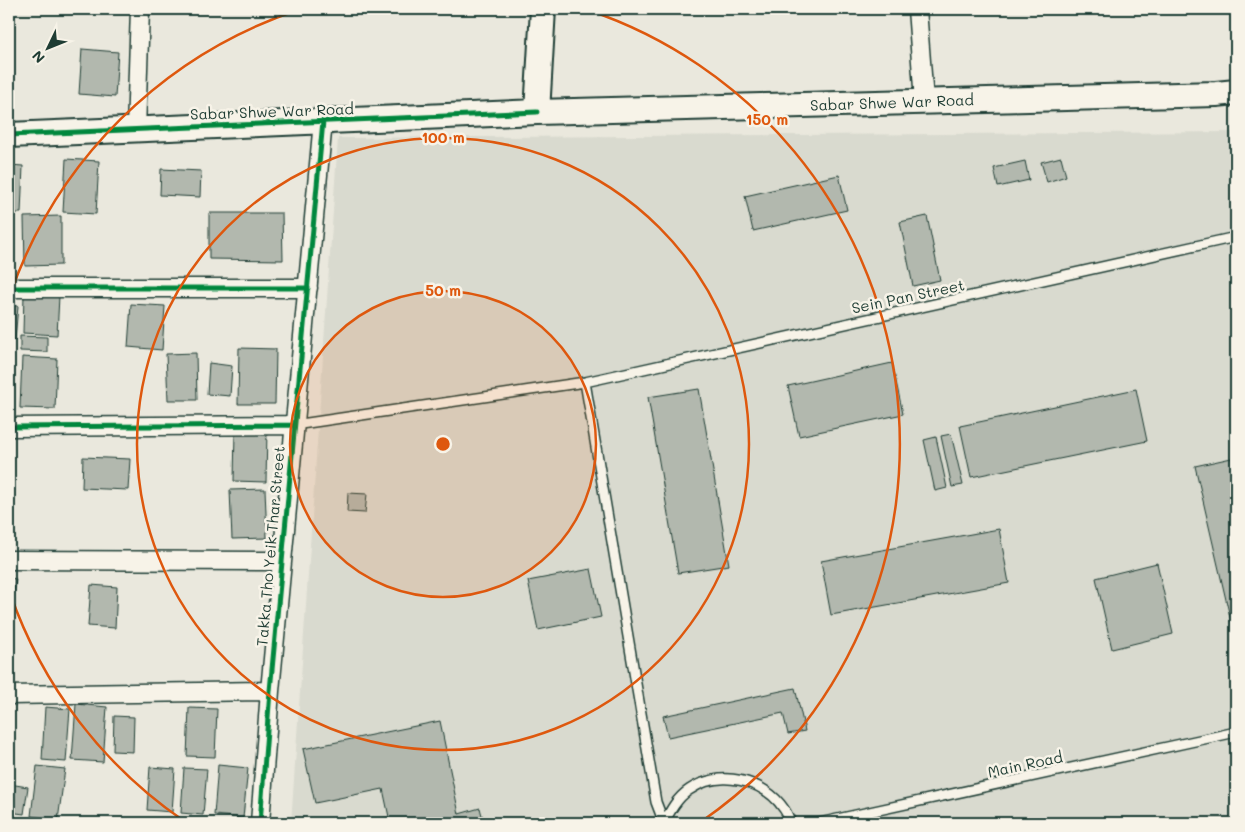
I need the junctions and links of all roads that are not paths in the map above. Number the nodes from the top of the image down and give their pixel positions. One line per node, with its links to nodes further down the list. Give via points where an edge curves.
1 (140, 9): 8 (street)
2 (543, 9): 6 (main road)
3 (917, 9): 5 (street)
4 (1236, 92): 5 (main road, Sabar Shwe War Road)
5 (924, 101): 6 (main road, Sabar Shwe War Road)
6 (537, 112): 7 (main road, Sabar Shwe War Road)
7 (323, 121): 8 (main road, Sabar Shwe War Road); 12 (street, Takka Tho Yeik Thar Street)
8 (136, 130): 9 (main road, Sabar Shwe War Road)
9 (9, 135)
10 (1236, 237): 13 (lane, Sein Pan Street)
11 (9, 288): 12 (street)
12 (308, 288): 14 (street, Takka Tho Yeik Thar Street)
13 (585, 382): 14 (lane, Sein Pan Street); 22 (lane, via 656,802)
14 (294, 425): 15 (street); 17 (street, Takka Tho Yeik Thar Street)
15 (9, 427)
16 (9, 560): 17 (street)
17 (282, 561): 18 (street, Takka Tho Yeik Thar Street)
18 (270, 691): 19 (street); 21 (street, Takka Tho Yeik Thar Street)
19 (9, 695)
20 (1236, 732): 24 (lane, Main Road)
21 (260, 823)
22 (664, 823): 23 (lane, via 674,804 689,790 709,780 730,778 751,782 770,793 785,809)
23 (791, 823)
24 (819, 823)

